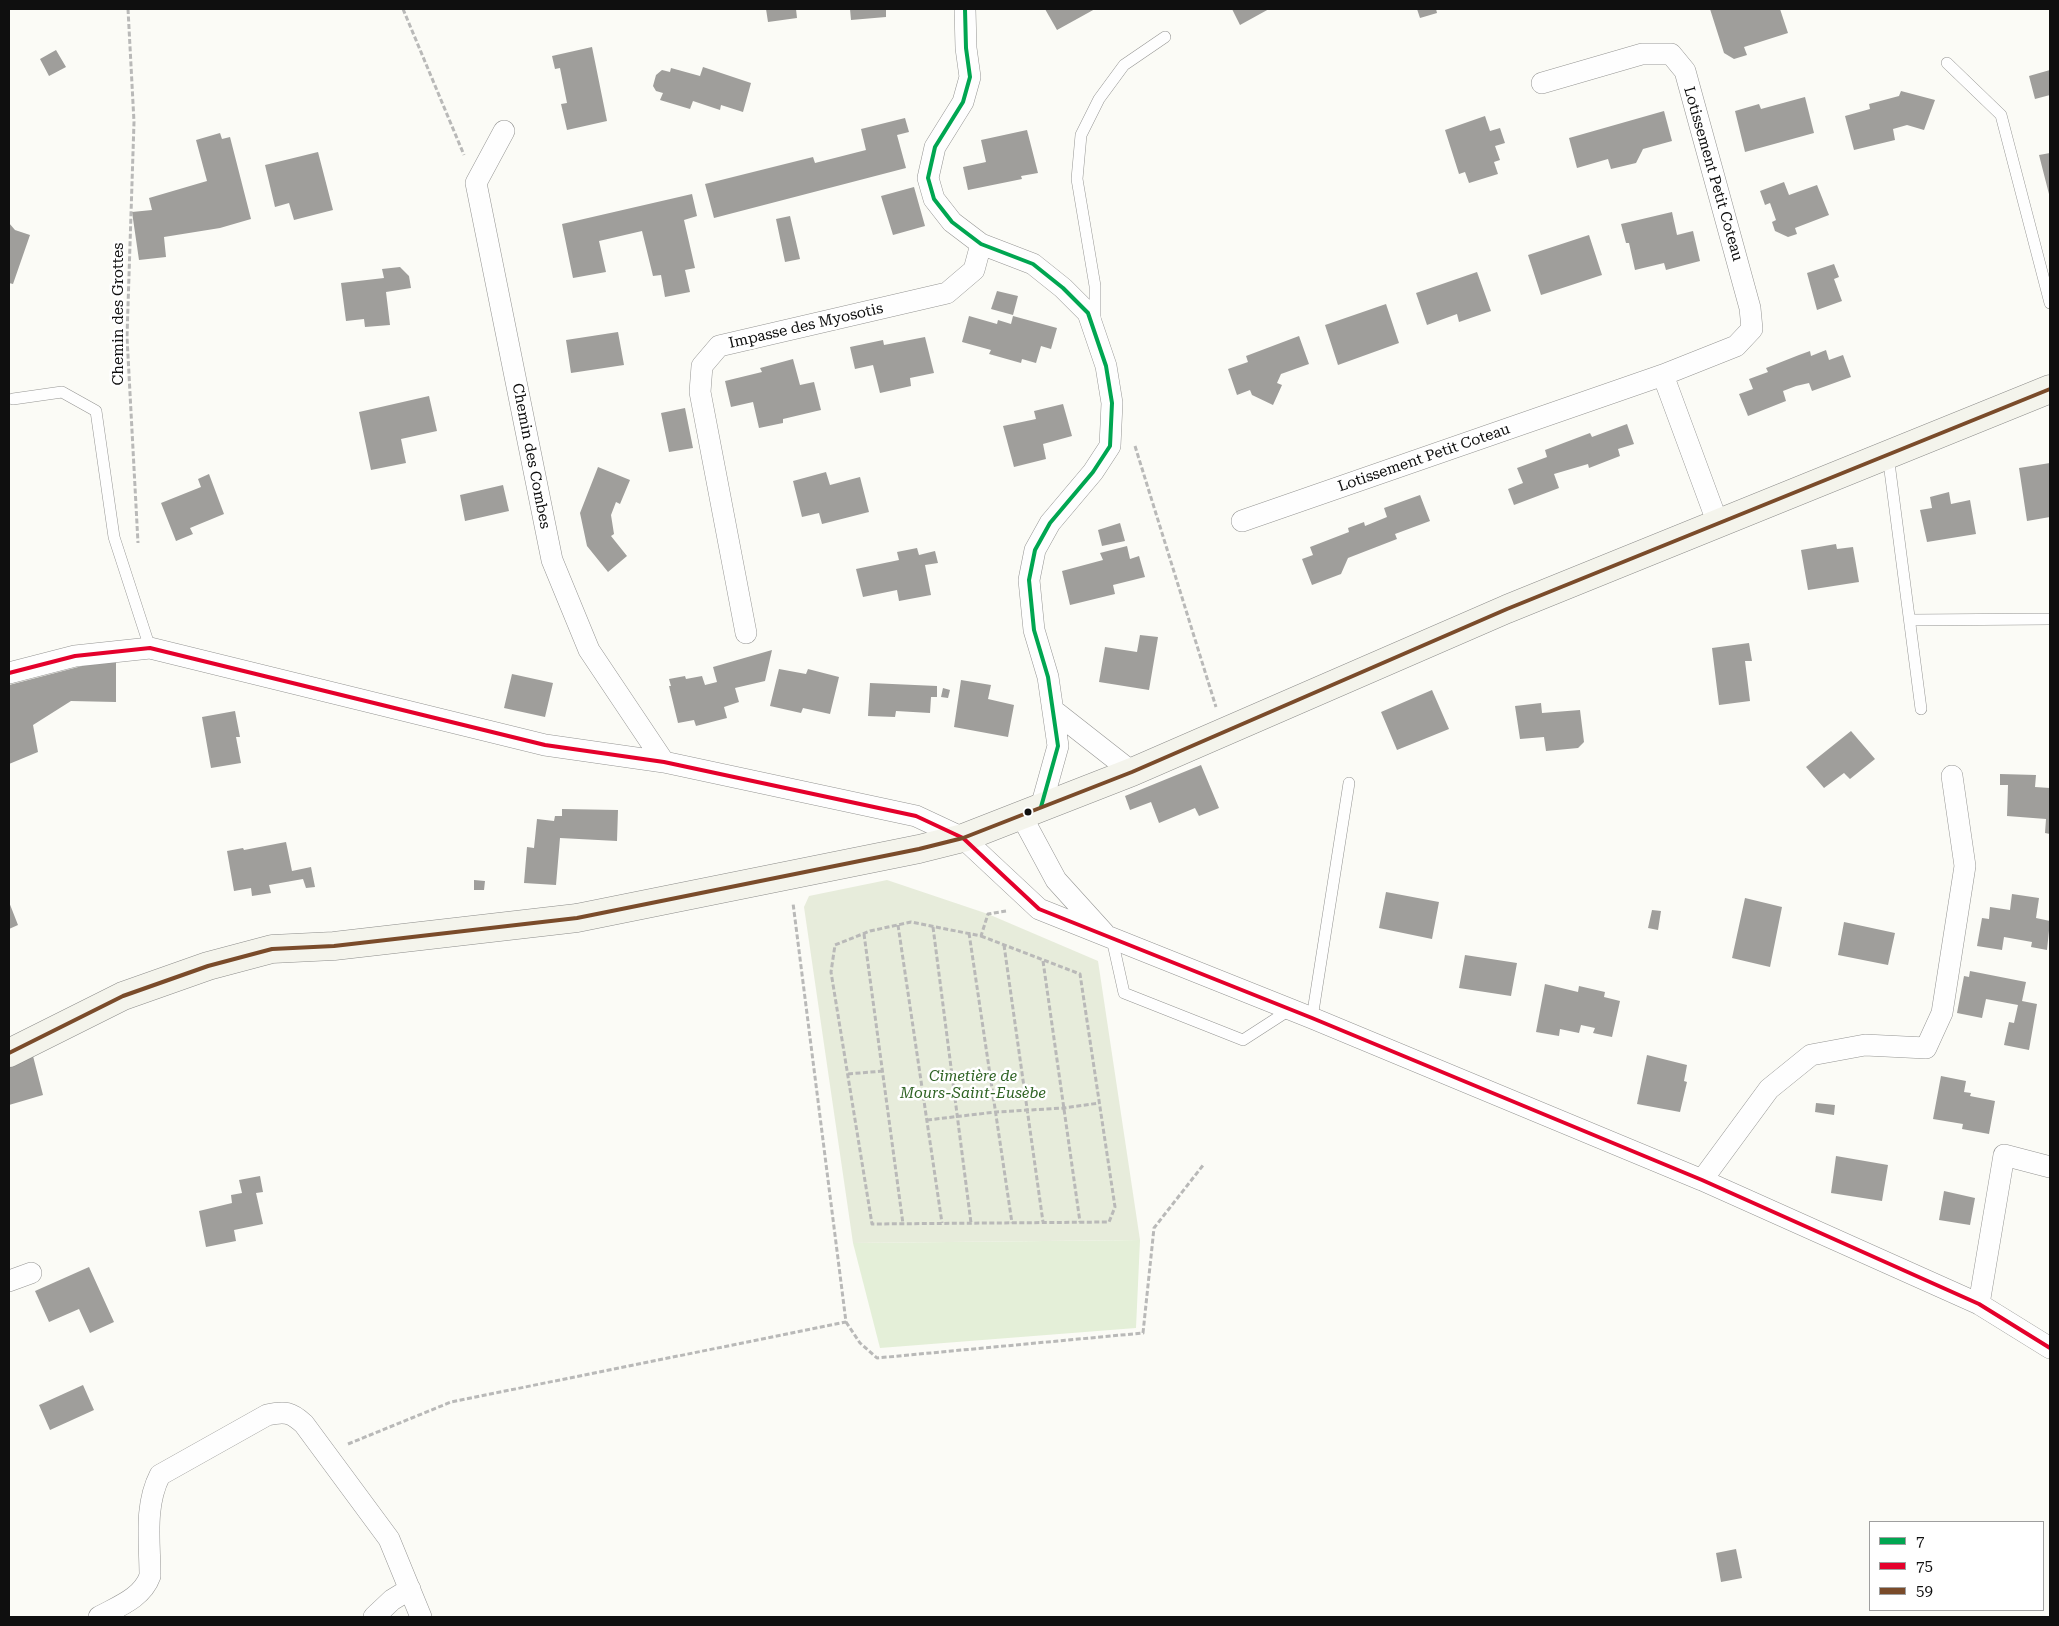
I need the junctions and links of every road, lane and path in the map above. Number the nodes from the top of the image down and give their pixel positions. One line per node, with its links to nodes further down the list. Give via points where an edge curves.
1 (128, 9): 19 (path, Chemin des Grottes, via 134,122 127,338)
2 (403, 9): 8 (path)
3 (965, 9): 9 (street, via 970,77 963,102 935,147 928,178 934,199 952,222)
4 (1165, 37): 11 (lane, via 1124,65 1099,99 1081,135 1077,179 1095,286)
5 (1947, 63): 10 (lane, via 2001,115)
6 (1542, 83): 12 (street, Lotissement Petit Coteau, via 1642,54 1671,54 1685,72 1750,308 1752,329 1736,346)
7 (504, 131): 8 (street)
8 (476, 183): 28 (street, Chemin des Combes, via 552,560 589,650)
9 (981, 244): 11 (street, via 1032,264 1064,288 1088,313); 22 (street, Impasse des Myosotis, via 974,270 947,293 719,346 702,366 700,392)
10 (2050, 303)
11 (1094, 332): 26 (street, via 1106,366 1112,403 1110,446 1050,523 1035,550 1029,580 1034,630 1048,676)
12 (1663, 375): 17 (street, Lotissement Petit Coteau); 18 (street)
13 (2050, 390): 16 (street)
14 (13, 399): 23 (lane, via 62,392 96,411 114,537)
15 (1135, 445): 27 (path)
16 (1888, 455): 18 (street); 21 (lane)
17 (1242, 521)
18 (1718, 524): 27 (street, via 1507,609)
19 (138, 552)
20 (2050, 619): 21 (lane)
21 (1910, 620): 25 (lane)
22 (746, 633)
23 (150, 648): 24 (street, via 75,656); 28 (street, via 545,745)
24 (9, 673)
25 (1921, 709)
26 (1053, 710): 29 (street); 32 (street, via 1058,746)
27 (1224, 733): 29 (street)
28 (664, 762): 33 (street, via 916,816)
29 (1132, 772): 32 (street)
30 (1952, 776): 57 (street, via 1966,866 1942,1013 1926,1048 1865,1045 1811,1055 1769,1089)
31 (1349, 783): 45 (lane)
32 (1031, 811): 33 (street); 41 (street, via 1056,880)
33 (963, 838): 34 (street); 41 (street, via 1039,909)
34 (789, 876): 46 (street, via 577,918 334,946 272,949 208,966 123,996); 67 (path)
35 (988, 914): 40 (path)
36 (898, 925): 37 (path, via 911,922); 39 (path); 54 (path)
37 (933, 926): 38 (path); 53 (path)
38 (969, 933): 40 (path); 52 (path)
39 (864, 934): 47 (path); 48 (path, via 835,945 831,972)
40 (981, 936): 42 (path)
41 (1110, 938): 44 (street); 44 (lane, via 1124,993 1243,1040)
42 (1004, 945): 43 (path); 51 (path)
43 (1043, 960): 49 (path, via 1080,974); 50 (path)
44 (1291, 1009): 45 (street)
45 (1312, 1018): 57 (street)
46 (9, 1053)
47 (882, 1071): 48 (path); 63 (path)
48 (848, 1074): 63 (path, via 872,1224)
49 (1099, 1102): 50 (path); 59 (path, via 1115,1207 1109,1222)
50 (1064, 1108): 51 (path); 59 (path)
51 (1028, 1110): 52 (path); 58 (path)
52 (996, 1112): 53 (path); 62 (path)
53 (957, 1118): 54 (path); 61 (path)
54 (927, 1120): 60 (path)
55 (1204, 1164): 67 (path, via 1154,1228 1143,1333 877,1358 860,1343)
56 (2050, 1167): 66 (street, via 2004,1155)
57 (1702, 1180): 66 (street)
58 (1043, 1222): 59 (path); 62 (path)
59 (1080, 1222)
60 (942, 1223): 61 (path); 63 (path)
61 (971, 1223): 62 (path)
62 (1012, 1223)
63 (903, 1224)
64 (31, 1273): 65 (street)
65 (9, 1281)
66 (1979, 1304): 68 (street)
67 (846, 1322): 69 (path, via 451,1402)
68 (2050, 1348)
69 (325, 1454): 70 (street, via 389,1539); 71 (street, via 304,1424 295,1416 281,1412 267,1415 160,1475 150,1503 150,1576 146,1586 139,1594)
70 (410, 1589): 72 (street); 73 (street)
71 (99, 1617)
72 (374, 1617)
73 (421, 1617)

